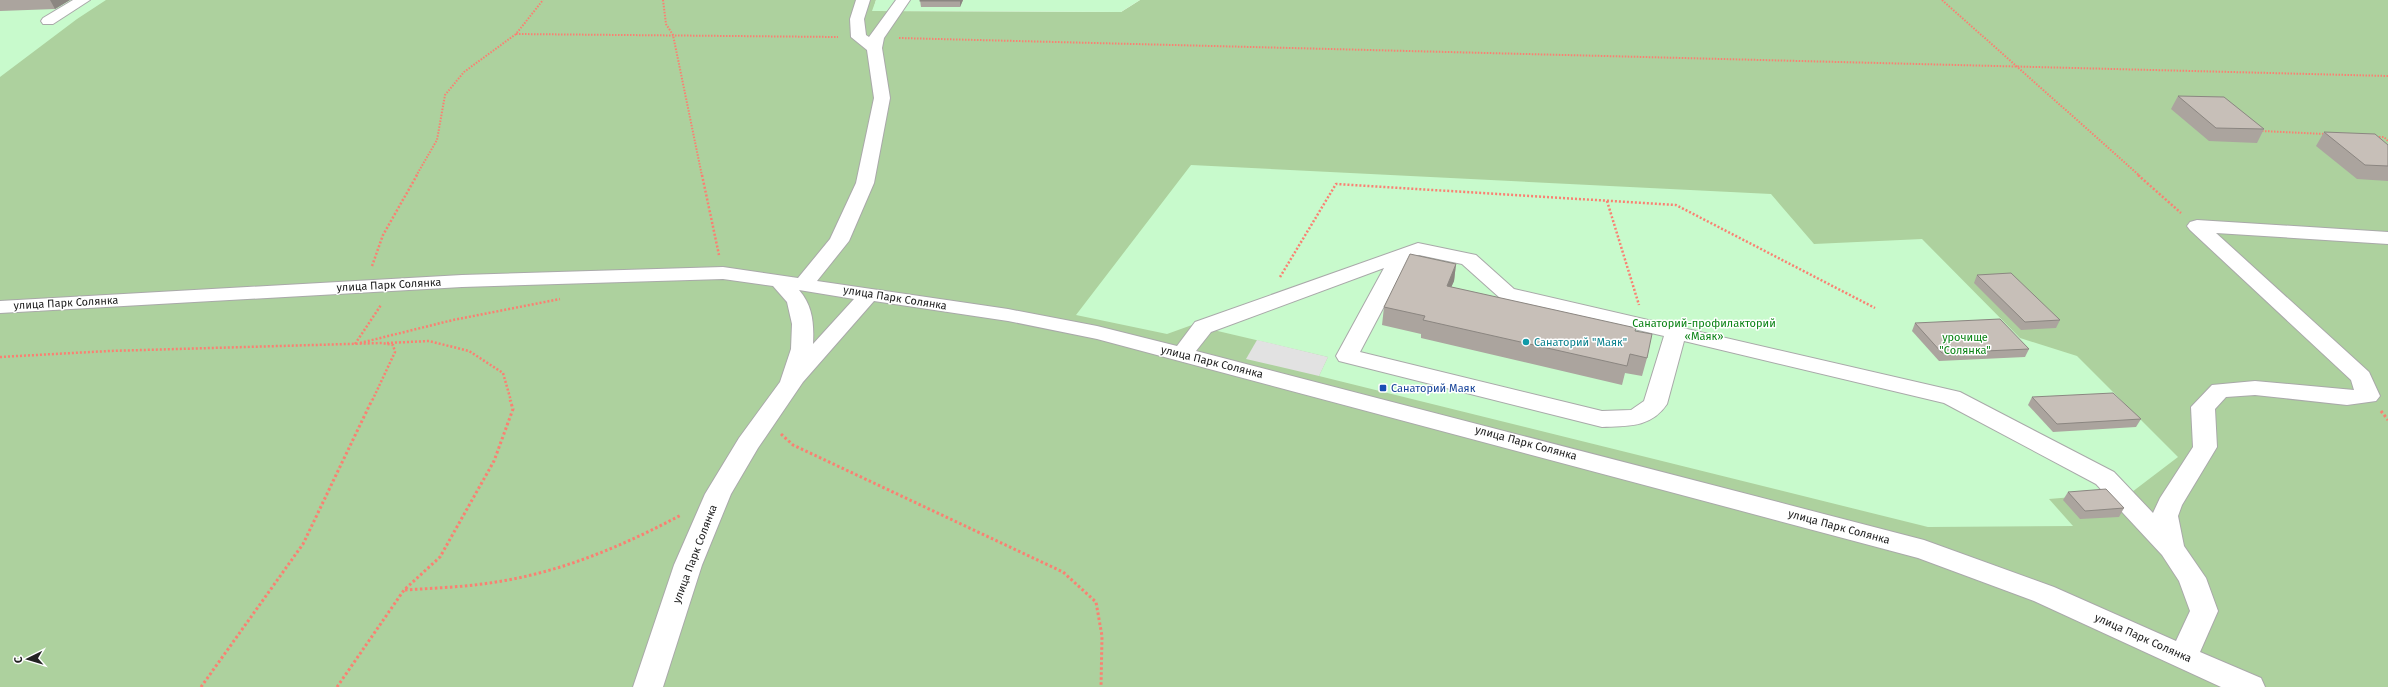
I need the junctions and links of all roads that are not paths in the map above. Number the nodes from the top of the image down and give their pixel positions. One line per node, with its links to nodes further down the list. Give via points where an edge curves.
1 (83, 0): 4 (street)
2 (863, 0): 5 (street, via 857,19)
3 (903, 0): 5 (street)
4 (48, 21)
5 (870, 41): 9 (street, via 882,98 865,183 839,241)
6 (2388, 238): 15 (street, via 2197,226 2361,377 2368,396 2347,398 2255,388 2220,390 2203,408 2205,447 2169,504 2165,516 2166,532)
7 (1401, 255): 12 (street, via 1418,249 1469,259 1507,294); 12 (street, via 1348,356 1602,419 1619,420 1635,418 1655,404); 13 (street, via 1203,327)
8 (778, 280): 9 (street, улица Парк Солянка); 11 (street, улица Парк Солянка, via 722,273 394,284); 14 (street, улица Парк Солянка, via 797,301 804,324 802,349)
9 (804, 284): 10 (street, улица Парк Солянка)
10 (868, 294): 13 (street, улица Парк Солянка, via 1015,317 1097,333); 14 (street)
11 (0, 307)
12 (1676, 332): 15 (street, via 1952,397 2106,478)
13 (1182, 354): 16 (street, улица Парк Солянка, via 1924,550 2044,594)
14 (791, 383): 17 (street, улица Парк Солянка, via 718,494 688,566)
15 (2172, 548): 16 (street, via 2192,578 2204,611)
16 (2184, 656): 18 (street, улица Парк Солянка)
17 (648, 687)
18 (2250, 687)

